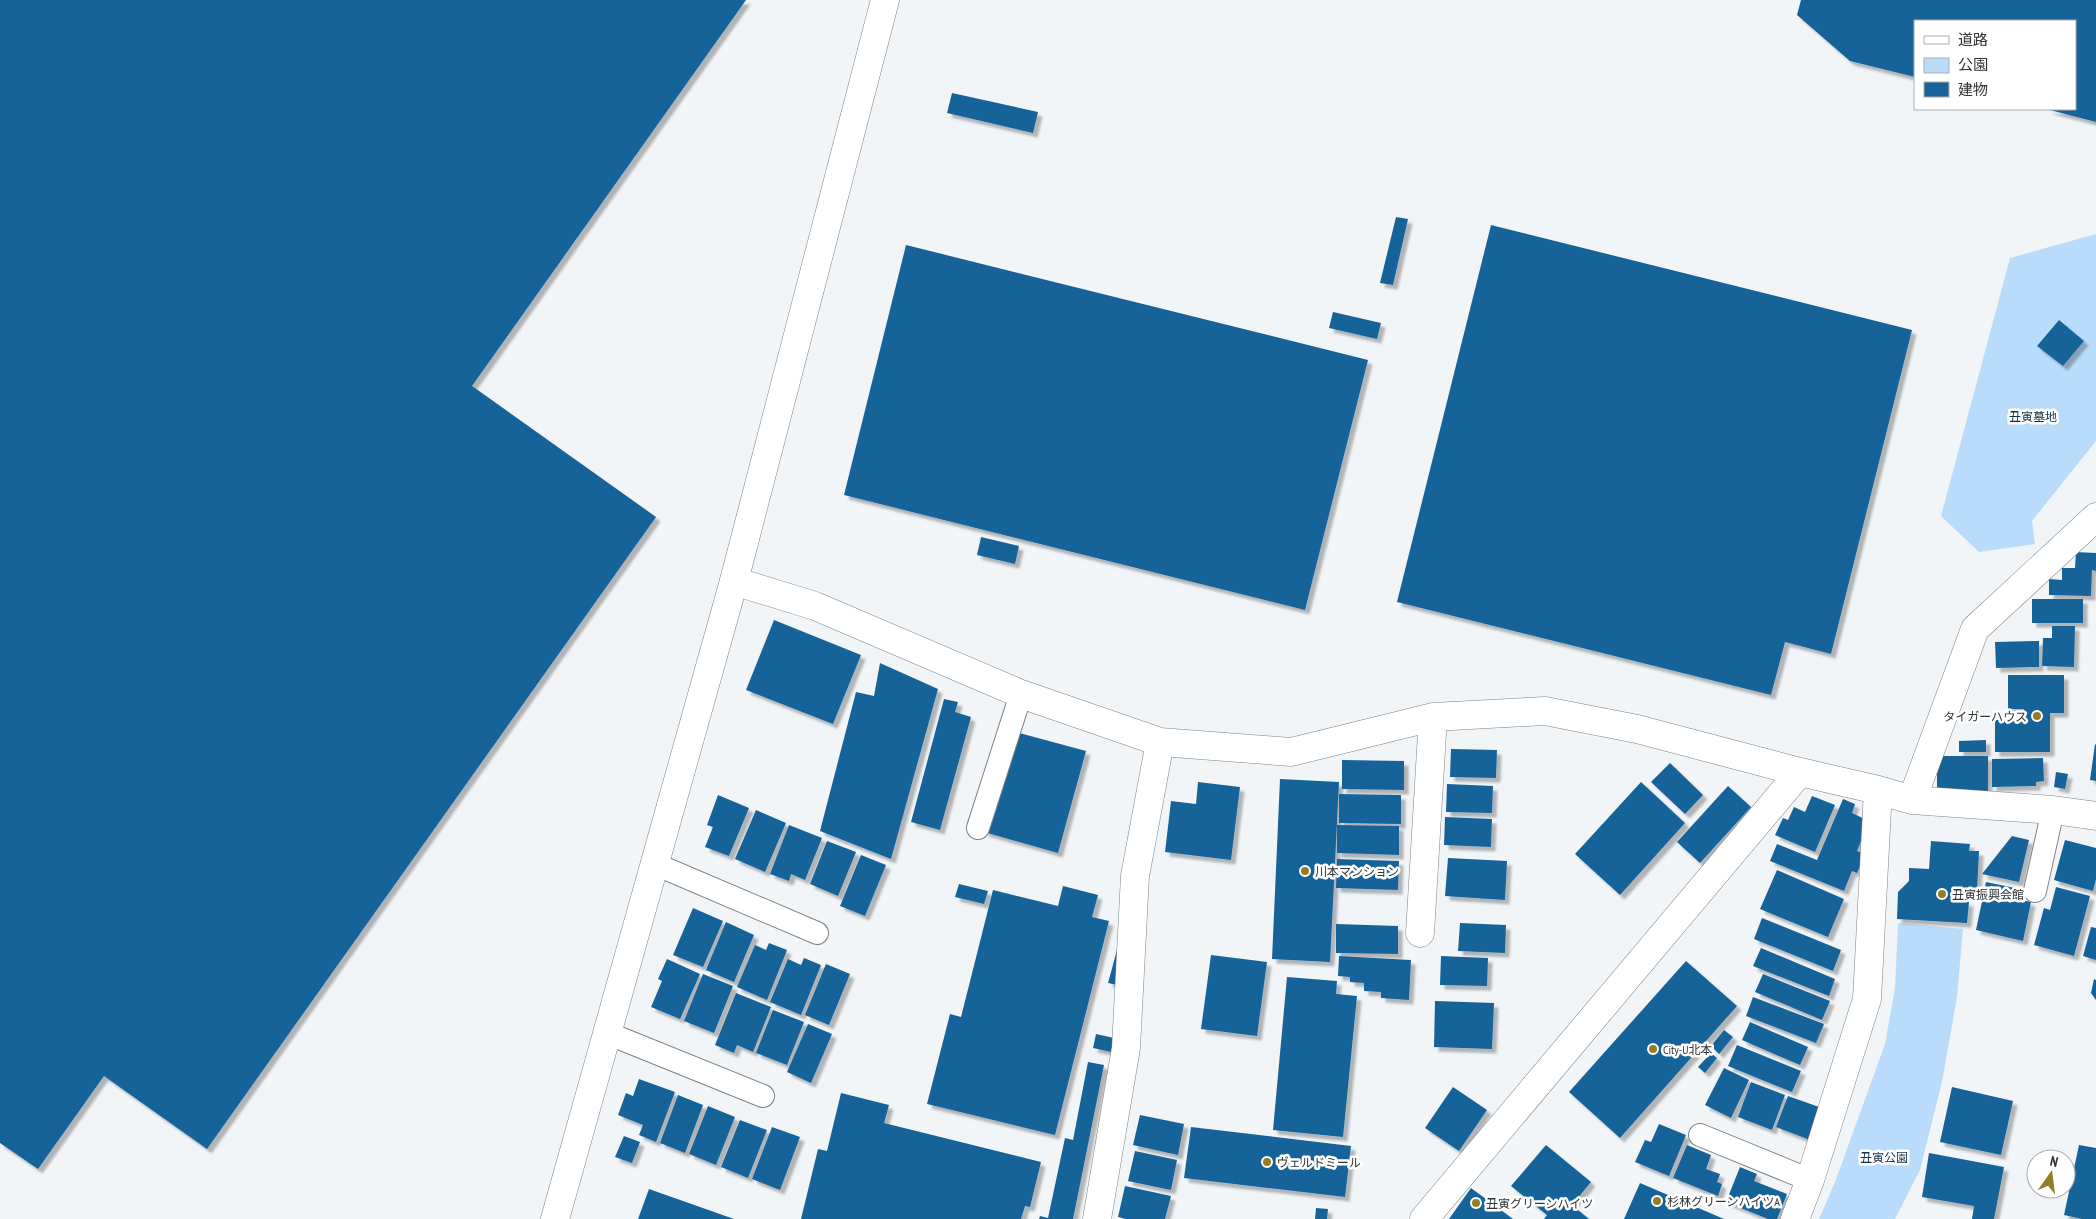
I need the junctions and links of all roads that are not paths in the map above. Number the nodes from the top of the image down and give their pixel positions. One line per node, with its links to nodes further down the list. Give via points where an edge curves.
1 (885, 0): 3 (street)
2 (2096, 517): 9 (street, via 1975,629)
3 (734, 581): 4 (street, via 815,606); 13 (street)
4 (1020, 694): 6 (street); 12 (lane)
5 (1433, 716): 6 (street, via 1290,752); 7 (street, via 1545,711 1637,729); 16 (street)
6 (1160, 742): 22 (street, via 1135,876 1126,1048)
7 (1800, 772): 8 (street); 23 (street)
8 (1878, 790): 9 (street); 20 (street, via 1867,999)
9 (1912, 800): 10 (street)
10 (2053, 810): 11 (street); 14 (lane)
11 (2096, 816)
12 (978, 828)
13 (655, 864): 15 (lane); 17 (street)
14 (2035, 891)
15 (817, 933)
16 (1420, 933)
17 (607, 1033): 18 (lane); 21 (street)
18 (764, 1096)
19 (1700, 1135): 20 (lane)
20 (1810, 1180): 24 (street)
21 (555, 1219)
22 (1097, 1219)
23 (1424, 1219)
24 (1795, 1219)

